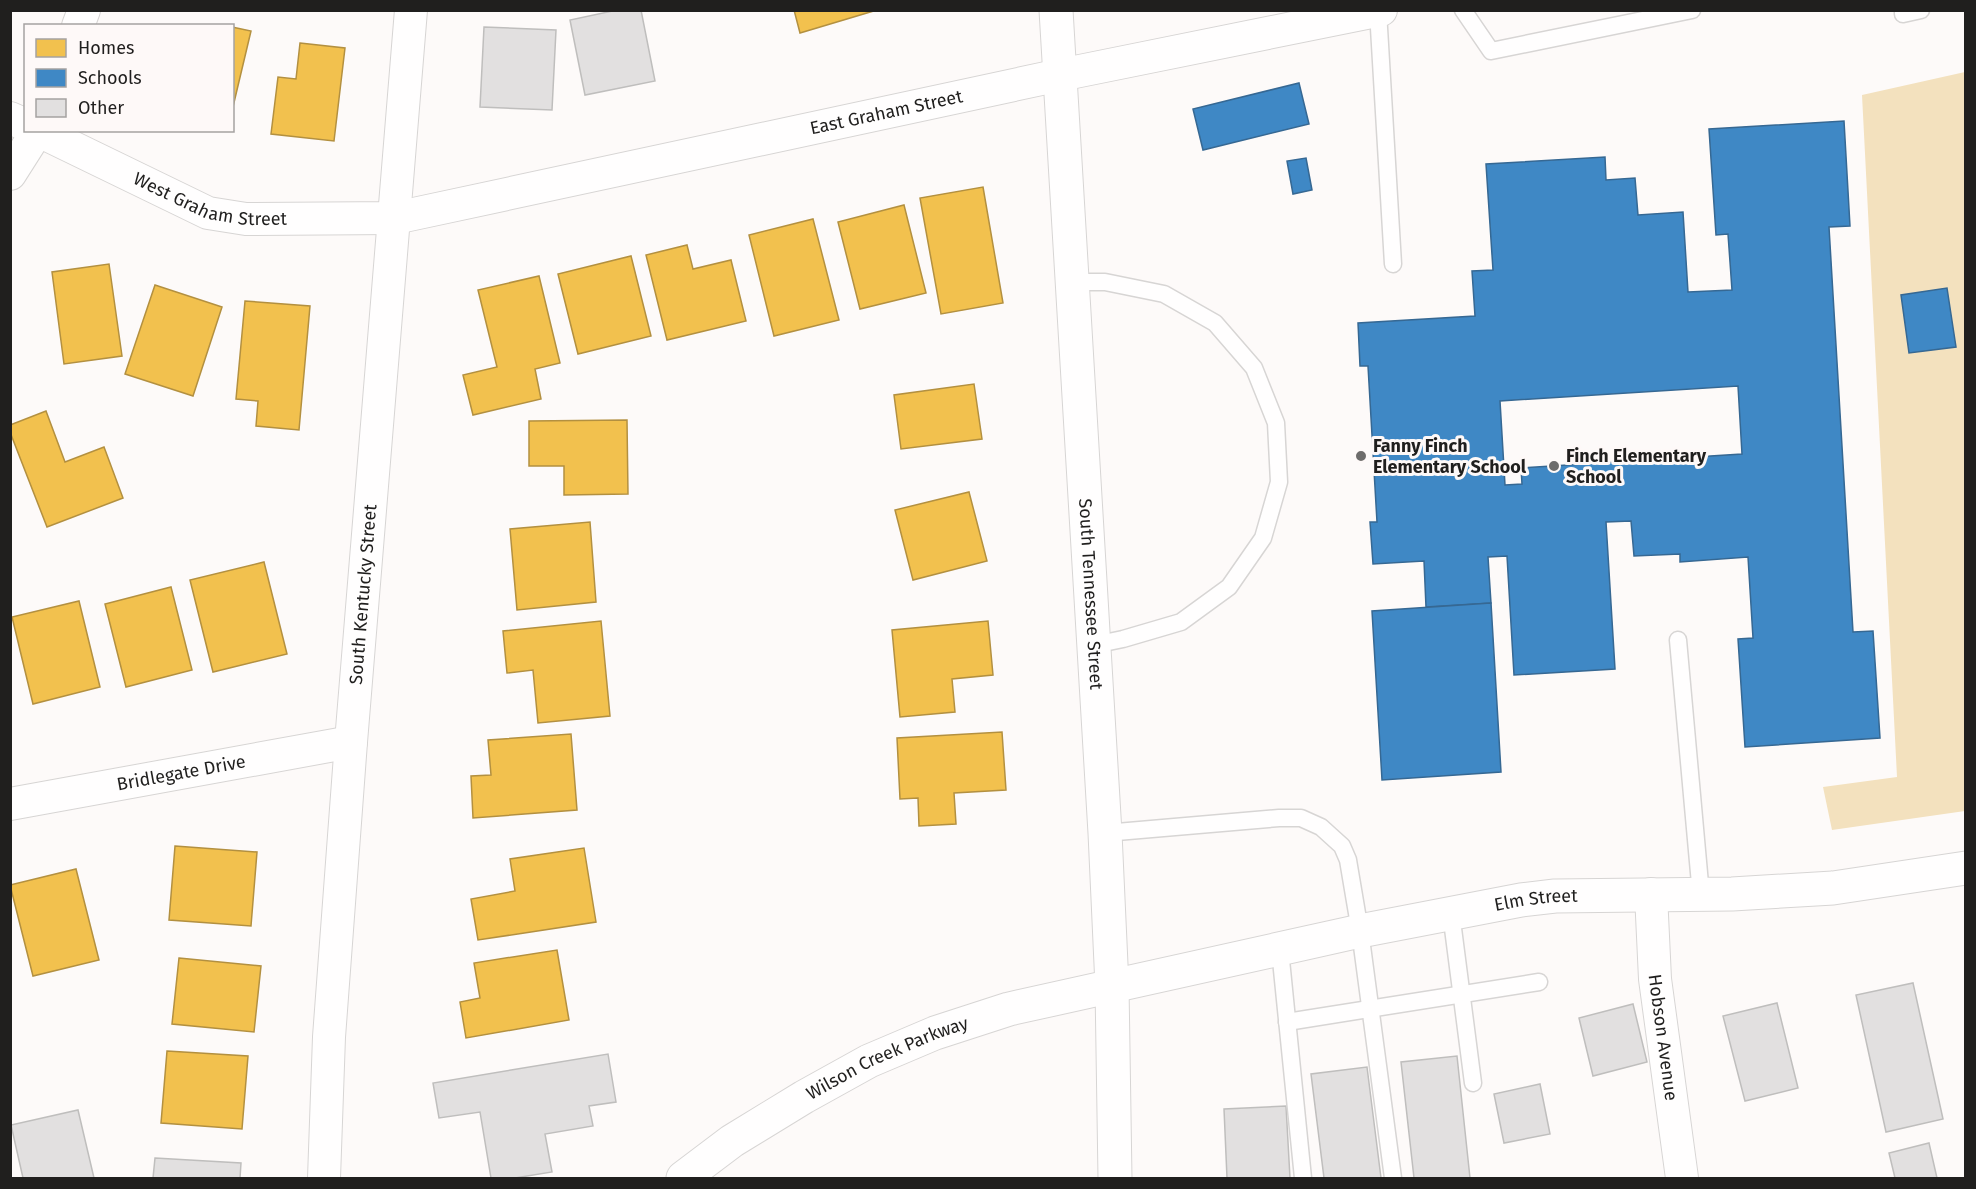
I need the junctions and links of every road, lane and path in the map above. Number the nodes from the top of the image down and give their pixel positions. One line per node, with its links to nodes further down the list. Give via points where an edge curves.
1 (411, 10): 14 (street, South Kentucky Street)
2 (1056, 10): 8 (main road, South Tennessee Street)
3 (1463, 10): 4 (lane, via 1491,51)
4 (1692, 10)
5 (1903, 10): 6 (lane, via 1903,14)
6 (1921, 10)
7 (1380, 11): 8 (street, East Graham Street); 15 (lane)
8 (1060, 75): 14 (street, East Graham Street); 16 (main road, South Tennessee Street)
9 (10, 118): 10 (street)
10 (24, 124)
11 (36, 132): 13 (street)
12 (39, 132): 14 (street, West Graham Street, via 208,213 246,219)
13 (10, 174)
14 (395, 218): 19 (street, South Kentucky Street)
15 (1393, 264)
16 (1073, 282): 18 (main road, South Tennessee Street); 18 (lane, via 1105,282 1164,294 1215,323 1254,368 1276,423 1279,482 1263,538 1229,587 1181,622)
17 (1678, 640): 24 (lane)
18 (1094, 645): 21 (main road, South Tennessee Street)
19 (351, 742): 20 (street, Bridlegate Drive); 35 (street, South Kentucky Street, via 329,1037)
20 (10, 804)
21 (1105, 833): 26 (lane, via 1301,818 1321,827 1342,846); 29 (main road, South Tennessee Street)
22 (1965, 868): 24 (main road, Elm Street, via 1833,888)
23 (1651, 894): 24 (main road, Elm Street); 25 (main road, Elm Street, via 1555,896); 39 (street, Hobson Avenue, via 1655,979)
24 (1701, 895)
25 (1450, 913): 26 (main road, Elm Street); 30 (lane)
26 (1360, 931): 27 (main road, Elm Street); 31 (lane)
27 (1280, 950): 29 (main road, Elm Street); 32 (lane)
28 (1539, 982): 30 (lane)
29 (1112, 986): 34 (main road, Wilson Creek Parkway, via 971,1020 869,1060 759,1125); 36 (main road, South Tennessee Street)
30 (1461, 994): 31 (lane); 33 (lane)
31 (1371, 1008): 32 (lane); 38 (lane)
32 (1287, 1022): 37 (lane)
33 (1473, 1083)
34 (682, 1178)
35 (324, 1179)
36 (1115, 1179)
37 (1303, 1179)
38 (1393, 1179)
39 (1682, 1179)

